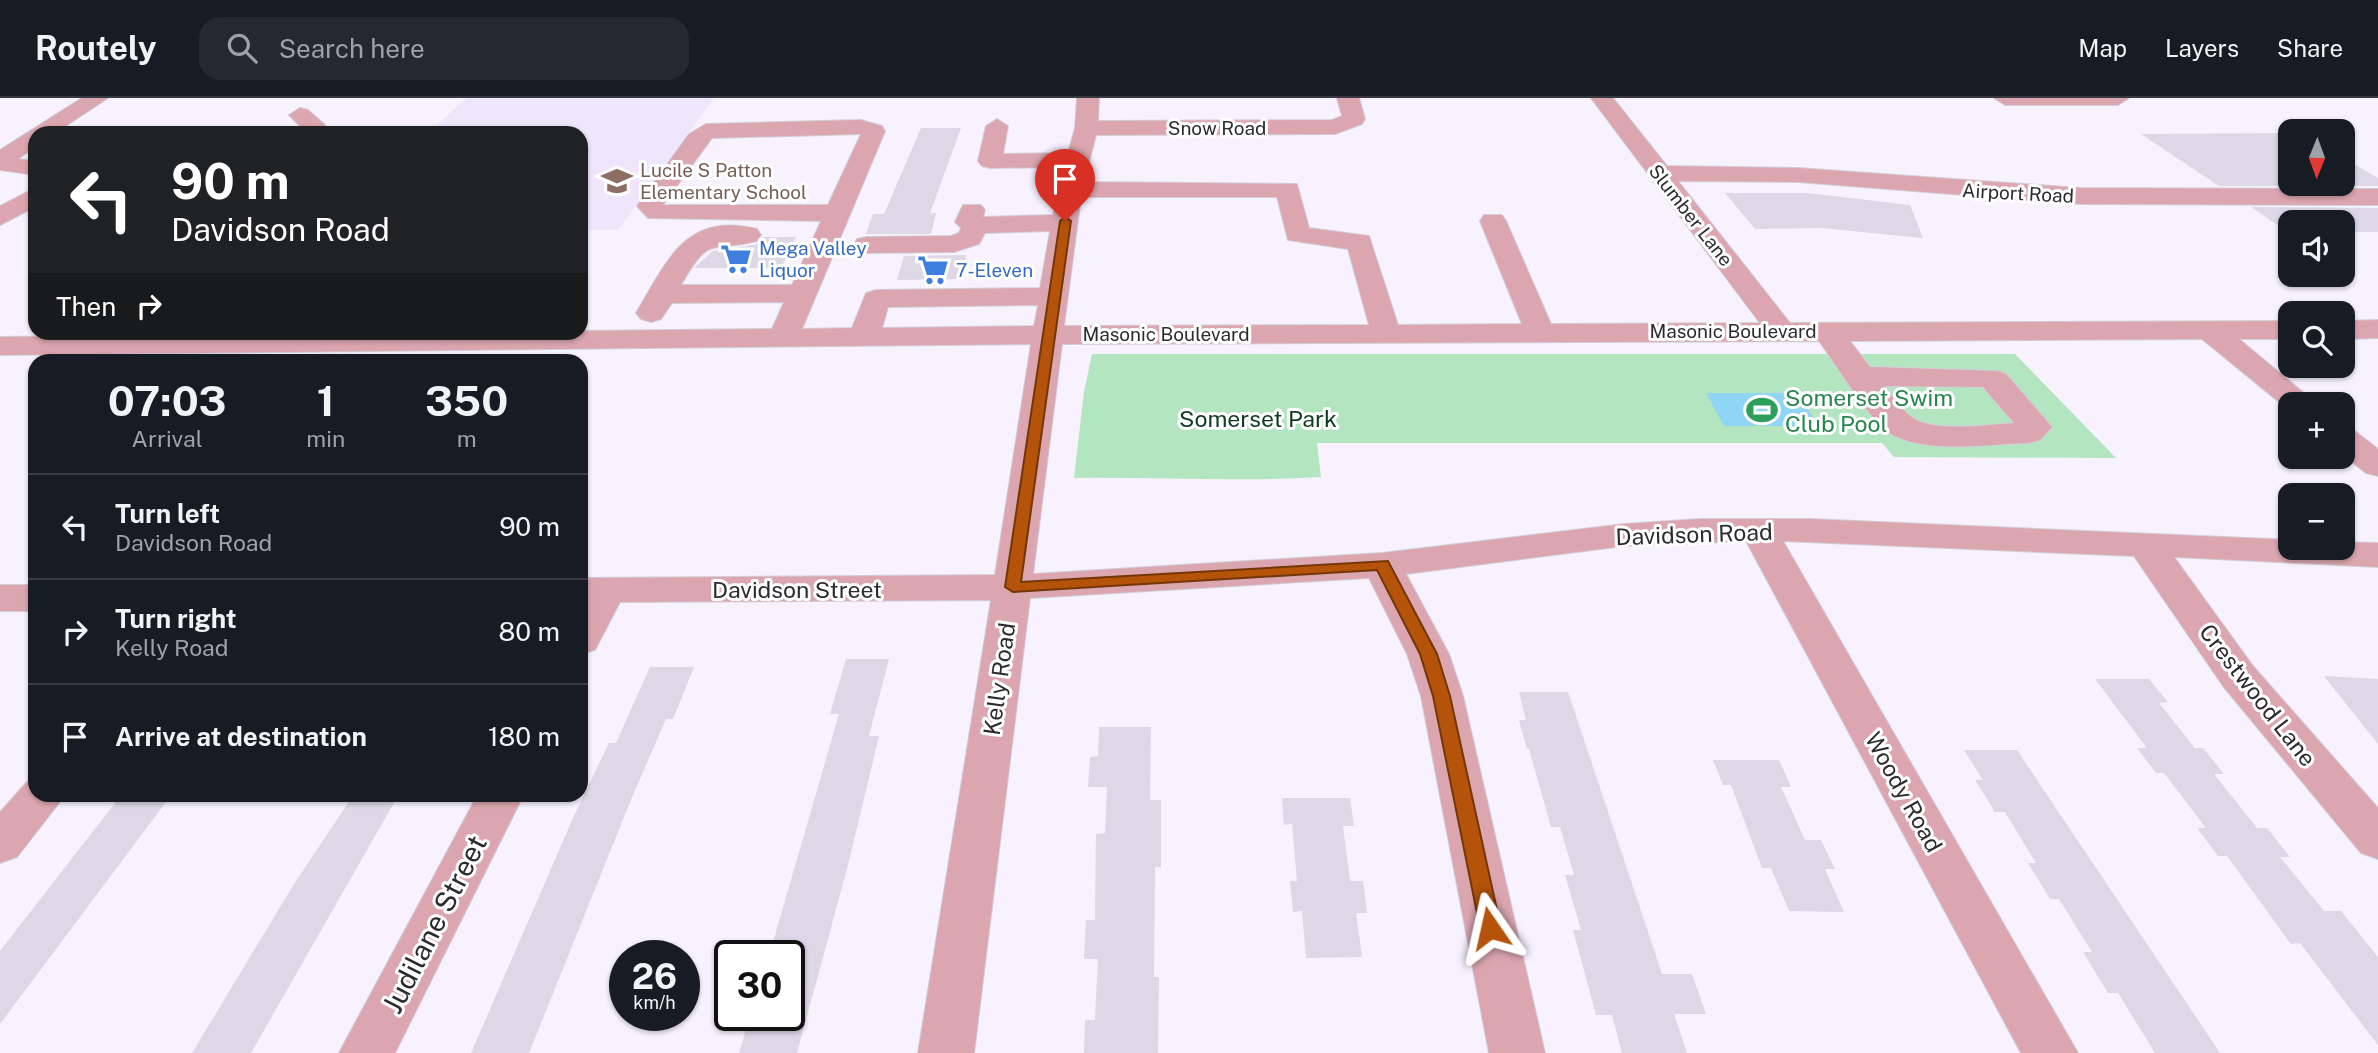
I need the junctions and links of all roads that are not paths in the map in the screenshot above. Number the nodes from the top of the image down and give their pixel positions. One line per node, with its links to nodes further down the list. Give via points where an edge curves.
1 (97, 98): 7 (street)
2 (1088, 98): 9 (street, Kelly Road)
3 (1348, 98): 9 (street, Snow Road, via 1354,117 1348,124 1326,127)
4 (1602, 98): 14 (street, Slumber Lane)
5 (2006, 98): 6 (street)
6 (2118, 98)
7 (50, 126)
8 (997, 126): 12 (street)
9 (1086, 128): 11 (street, Kelly Road)
10 (28, 141): 13 (street, via 2,160)
11 (1078, 160): 12 (street); 15 (street, Kelly Road)
12 (990, 161): 18 (street)
13 (28, 166)
14 (1658, 173): 16 (street, Airport Road, via 1798,175 2080,196); 32 (street, Slumber Lane)
15 (1070, 190): 22 (street, Kelly Road); 35 (street, via 1288,188 1297,234 1360,242)
16 (2378, 197)
17 (28, 200): 19 (street)
18 (975, 211): 22 (street); 23 (street, via 970,239 954,244)
19 (0, 218)
20 (1493, 221): 34 (street)
21 (833, 223): 21 (street, via 874,131 861,127 706,131 650,206 657,213); 24 (street); 25 (street, via 700,238 692,243)
22 (1065, 223): 26 (street, Kelly Road)
23 (867, 245)
24 (803, 293): 25 (street); 39 (street)
25 (662, 294): 40 (street)
26 (1053, 296): 27 (street); 36 (street, Kelly Road)
27 (954, 298): 37 (street); 38 (street, via 876,299)
28 (2209, 330): 29 (street, Masonic Boulevard); 33 (street, Masonic Boulevard); 43 (street)
29 (2278, 330)
30 (2355, 330): 31 (street)
31 (2378, 330)
32 (1781, 331): 33 (street, Masonic Boulevard); 34 (street, Masonic Boulevard)
33 (1826, 331): 42 (street)
34 (1540, 332): 35 (street, Masonic Boulevard)
35 (1386, 333): 36 (street, Masonic Boulevard)
36 (1048, 335): 37 (street, Masonic Boulevard); 50 (street, Kelly Road)
37 (946, 336): 38 (street, Masonic Boulevard)
38 (864, 337): 39 (street, Masonic Boulevard)
39 (783, 338): 40 (street, Masonic Boulevard)
40 (635, 340): 41 (street, Masonic Boulevard)
41 (0, 346)
42 (1861, 376)
43 (2286, 392)
44 (2355, 448): 45 (street)
45 (2378, 466)
46 (1758, 530): 47 (street, Davidson Road); 49 (street, Davidson Road, via 1624,535); 62 (street, Woody Road)
47 (2145, 544): 48 (street, Davidson Road); 57 (street, Crestwood Lane, via 2238,676)
48 (2378, 555)
49 (1382, 565): 50 (street, Davidson Road); 61 (street, via 1419,634 1442,696)
50 (1013, 587): 51 (street, Davidson Street); 60 (street, Kelly Road)
51 (594, 590): 54 (street)
52 (0, 598): 53 (street)
53 (28, 598)
54 (588, 613)
55 (36, 802): 58 (street)
56 (497, 802): 59 (street, Judilane Street)
57 (2378, 840)
58 (0, 844)
59 (367, 1053)
60 (946, 1053)
61 (1517, 1053)
62 (2050, 1053)

